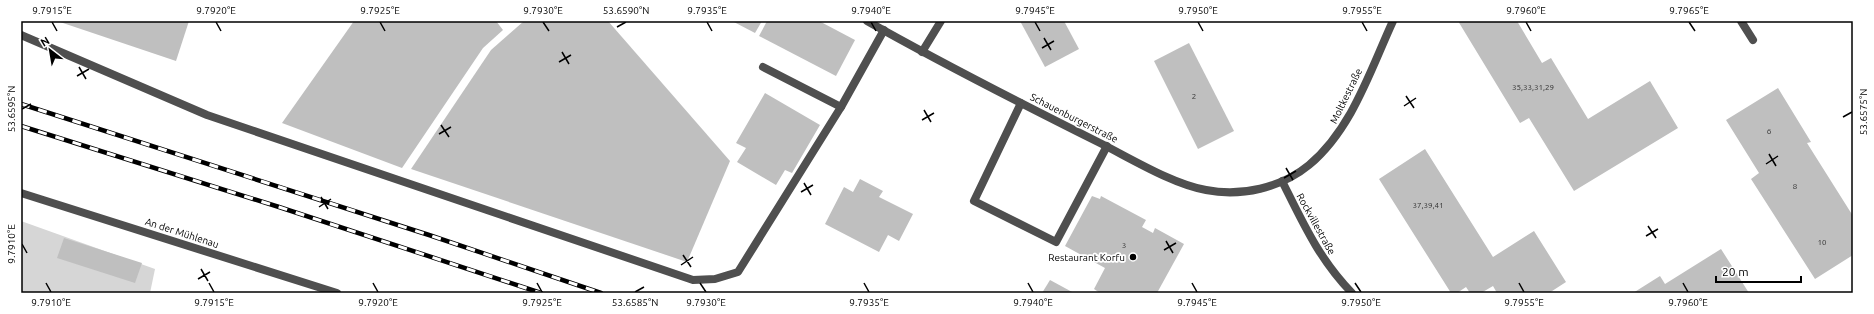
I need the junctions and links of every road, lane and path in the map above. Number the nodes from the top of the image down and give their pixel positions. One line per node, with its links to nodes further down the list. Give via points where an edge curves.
1 (867, 21): 5 (street, Schauenburgerstraße)
2 (941, 21): 8 (street)
3 (1393, 21): 13 (street, Moltkestraße, via 1340,132 1308,166)
4 (1741, 21): 7 (street)
5 (884, 30): 8 (street, Schauenburgerstraße); 11 (street)
6 (21, 35): 11 (street, via 207,115 693,280 715,279 738,272)
7 (1753, 40)
8 (922, 52): 10 (street, Schauenburgerstraße)
9 (763, 67): 11 (street)
10 (1021, 103): 12 (street, Schauenburgerstraße); 12 (street, via 974,201 1056,242)
11 (841, 107)
12 (1107, 146): 13 (street, Schauenburgerstraße, via 1169,177 1206,190 1242,192)
13 (1282, 181): 16 (street, Rockvillestraße, via 1321,257)
14 (21, 193): 15 (street, An der Mühlenau)
15 (337, 293)
16 (1352, 293)

